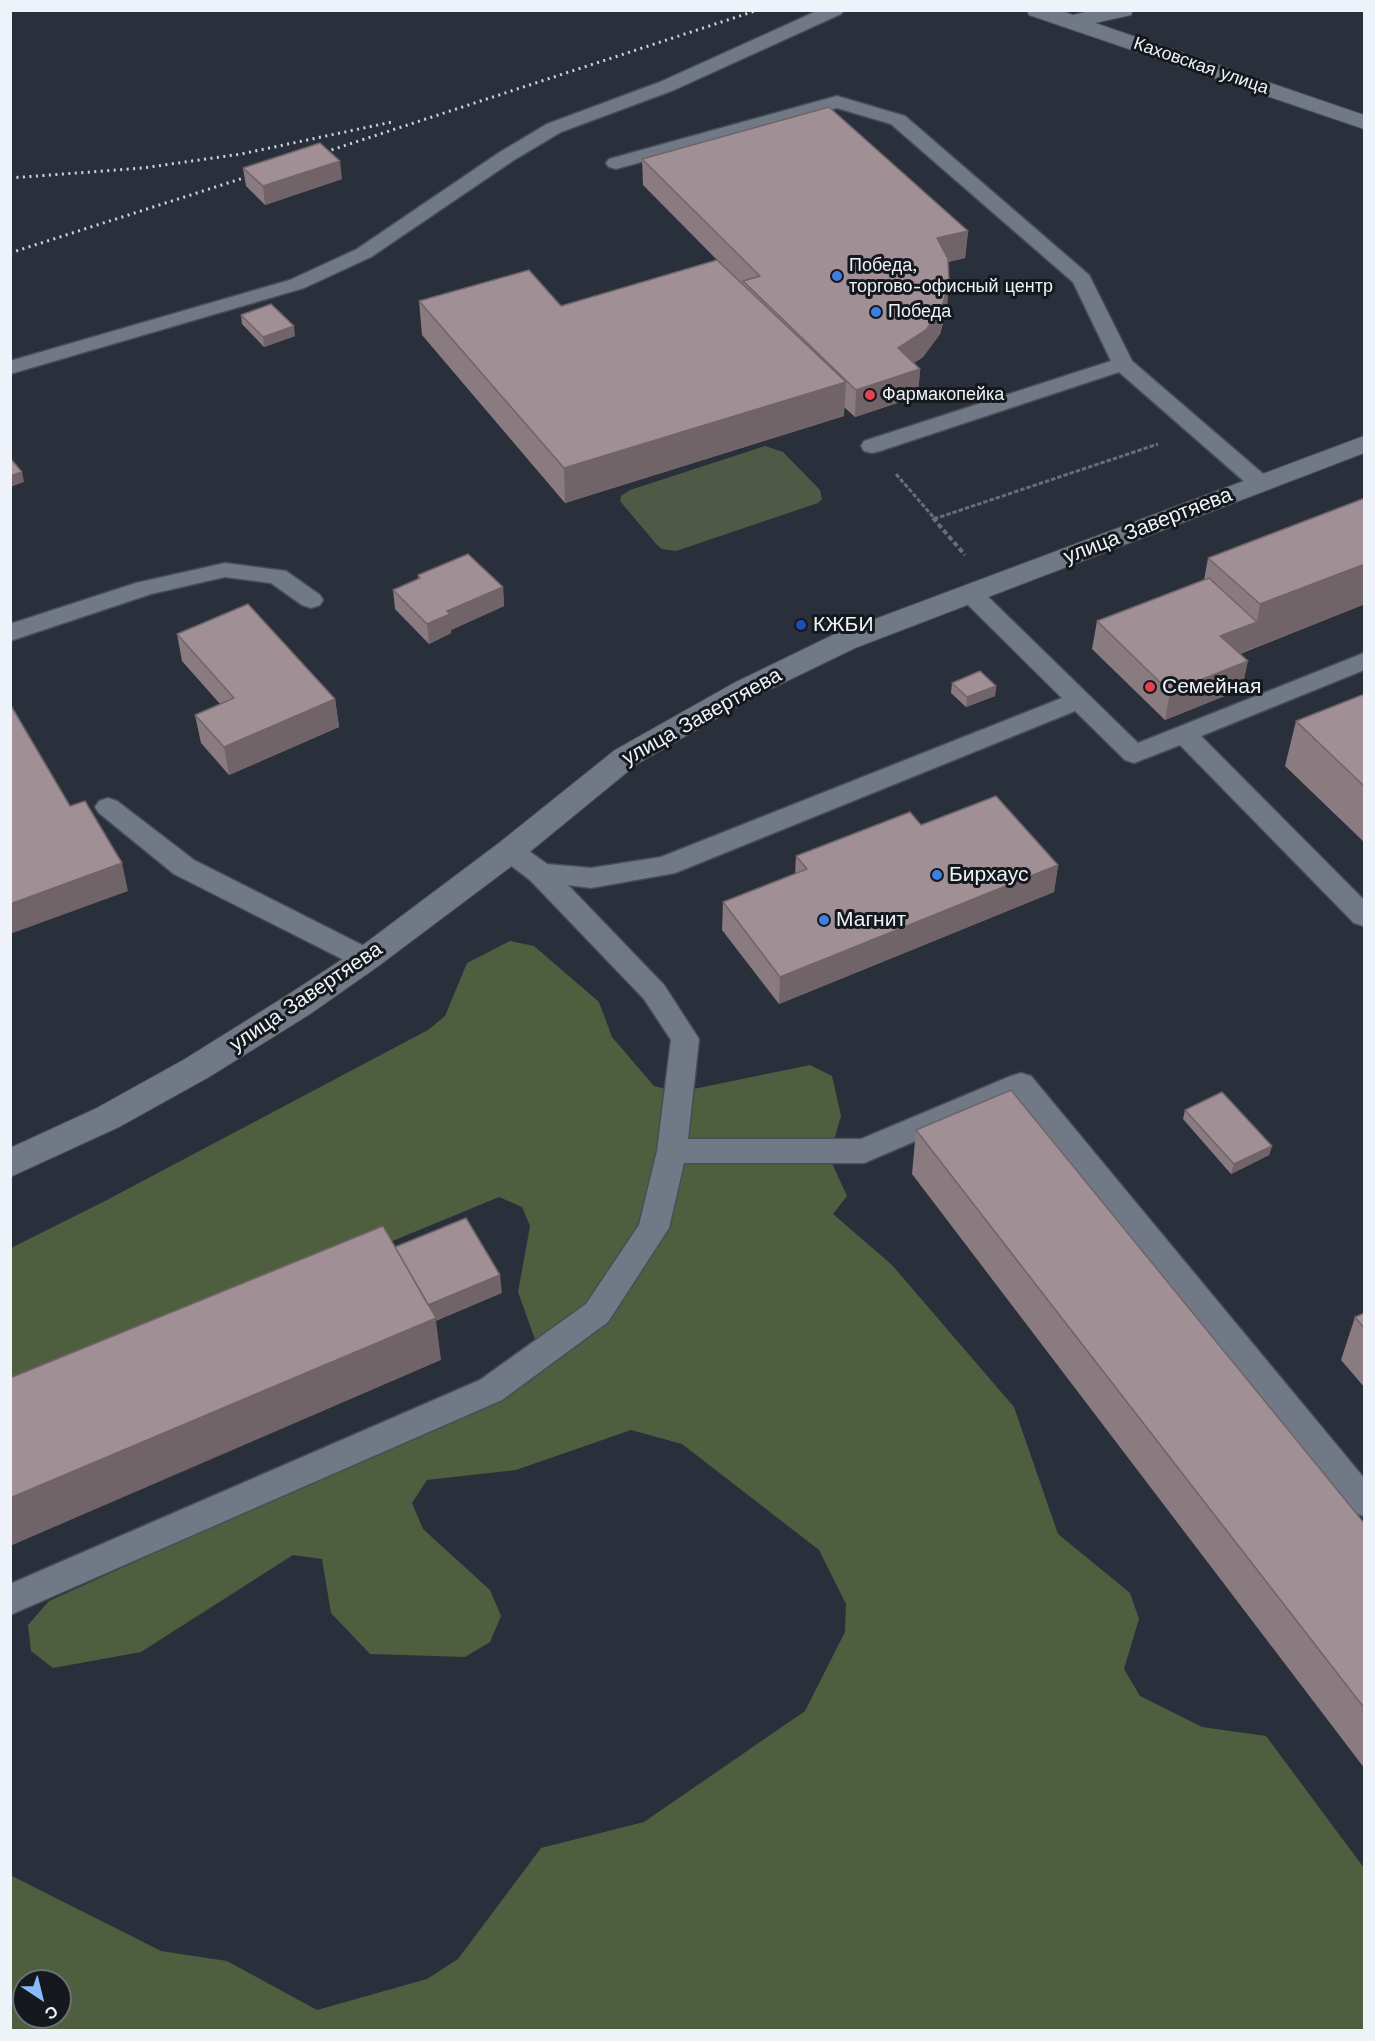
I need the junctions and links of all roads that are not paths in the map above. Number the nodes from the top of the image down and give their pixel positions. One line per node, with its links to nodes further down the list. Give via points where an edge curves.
1 (835, 10): 8 (lane, via 668,86 554,128 364,253 297,284)
2 (1037, 10): 4 (main road, Каховская улица)
3 (1122, 10): 4 (main road)
4 (1072, 22): 5 (main road, Каховская улица)
5 (1365, 122)
6 (616, 163): 7 (lane, via 837,102 898,120 1082,279)
7 (1123, 364): 10 (lane); 11 (lane)
8 (10, 368)
9 (1365, 444): 11 (main road, улица Завертяева)
10 (872, 446)
11 (1261, 483): 12 (main road, улица Завертяева)
12 (980, 589): 16 (lane); 19 (main road, улица Завертяева, via 845,642 744,690 626,757)
13 (311, 600): 14 (lane, via 277,576 225,570 145,588)
14 (10, 633)
15 (1365, 661): 17 (lane)
16 (1077, 701): 17 (lane, via 1134,754); 20 (lane, via 665,866 591,878)
17 (1184, 734): 21 (lane)
18 (108, 807): 22 (lane, via 184,867)
19 (510, 851): 20 (lane); 22 (main road, улица Завертяева)
20 (540, 873): 23 (lane, via 654,992 685,1039)
21 (1365, 916)
22 (366, 959): 24 (main road, улица Завертяева, via 196,1068 107,1118)
23 (672, 1151): 25 (lane, via 864,1151 1020,1084); 26 (lane, via 654,1228 597,1314 491,1390)
24 (10, 1164)
25 (1365, 1502)
26 (10, 1600)

